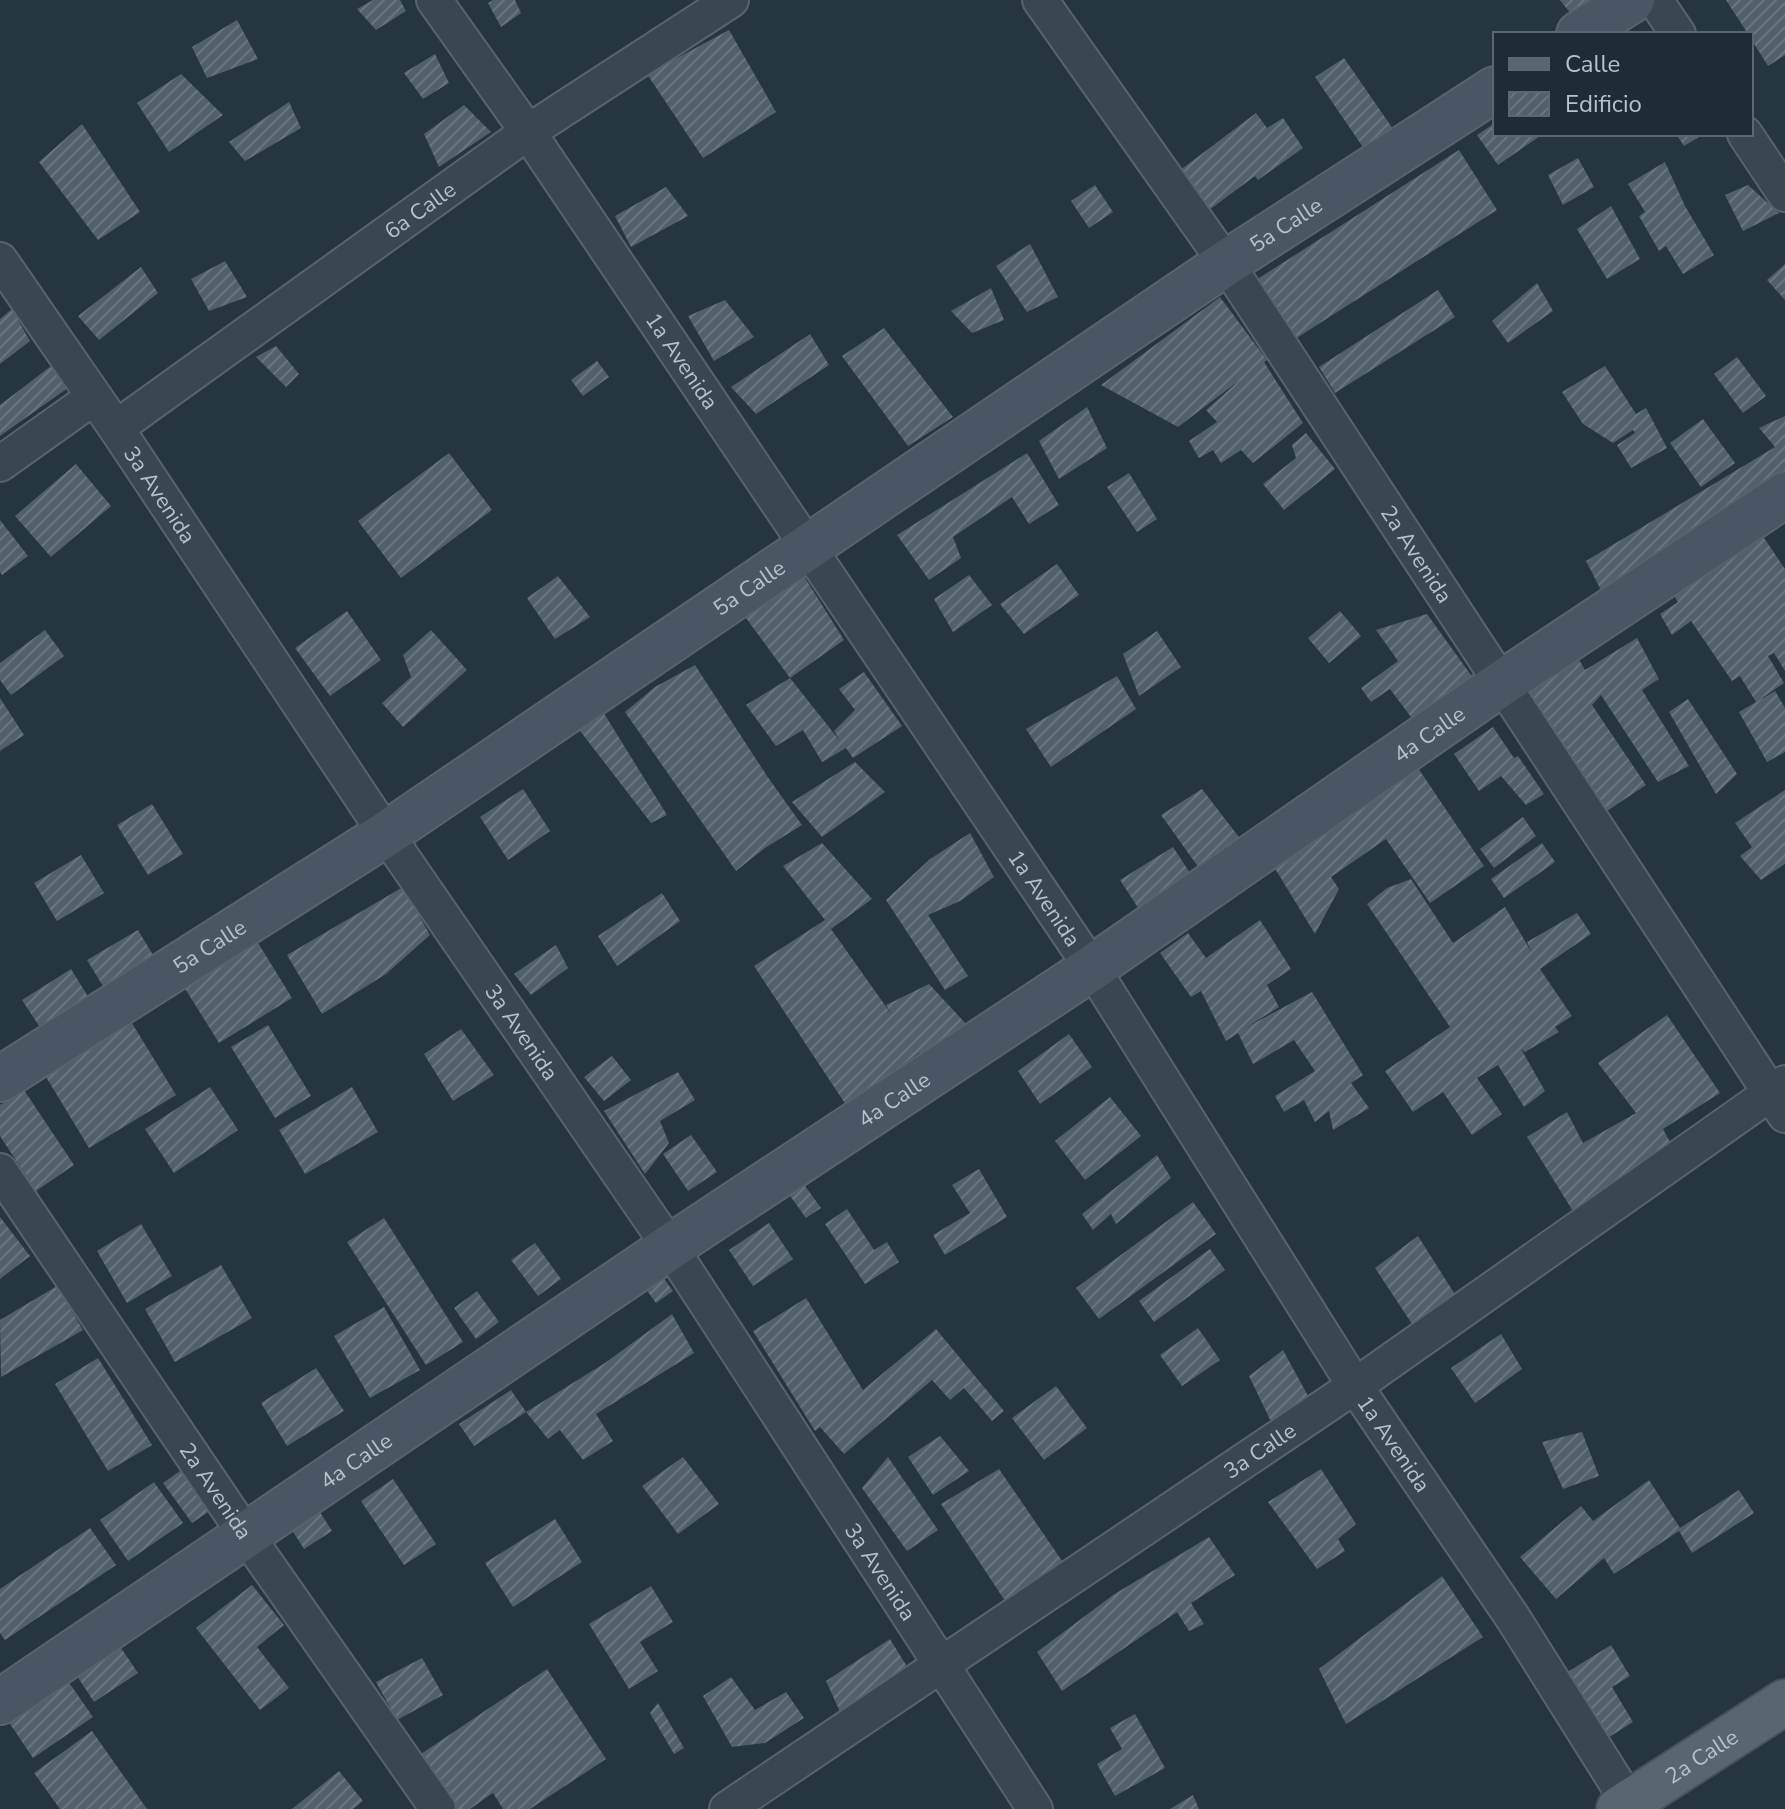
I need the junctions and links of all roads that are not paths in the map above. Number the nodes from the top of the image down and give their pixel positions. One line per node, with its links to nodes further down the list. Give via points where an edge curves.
1 (434, 0): 9 (street, 1a Avenida)
2 (731, 0): 9 (street, 6a Calle)
3 (1040, 0): 13 (street, 2a Avenida)
4 (1632, 0): 6 (street)
5 (1655, 0): 7 (street)
6 (1582, 32)
7 (1677, 32)
8 (1493, 90): 13 (street, 5a Calle)
9 (528, 132): 15 (street, 6a Calle); 18 (street, 1a Avenida)
10 (1746, 136): 11 (street)
11 (1785, 194)
12 (0, 260): 14 (street, 3a Avenida)
13 (1226, 263): 18 (street, 5a Calle); 19 (street, 2a Avenida)
14 (94, 397): 15 (street, 3a Avenida); 16 (street)
15 (116, 428): 20 (street, 3a Avenida)
16 (0, 464)
17 (1785, 495): 19 (street, 4a Calle)
18 (810, 548): 20 (street, 5a Calle); 21 (street, 1a Avenida)
19 (1502, 683): 21 (street, 4a Calle); 23 (street, 2a Avenida)
20 (386, 834): 22 (street, 5a Calle); 25 (street, 3a Avenida)
21 (1092, 968): 25 (street, 4a Calle); 26 (street, 1a Avenida)
22 (0, 1079)
23 (1780, 1097): 26 (street, 3a Calle)
24 (0, 1171): 27 (street, 2a Avenida)
25 (670, 1247): 27 (street, 4a Calle); 28 (street, 3a Avenida)
26 (1355, 1386): 28 (street, 3a Calle); 31 (street, 1a Avenida, via 1513,1618)
27 (246, 1535): 29 (street, 4a Calle); 32 (street, 2a Avenida)
28 (942, 1665): 33 (street, 3a Calle); 34 (street, 3a Avenida)
29 (0, 1702)
30 (1785, 1702): 31 (main road, 2a Calle)
31 (1627, 1807)
32 (438, 1809)
33 (727, 1809)
34 (1035, 1809)

